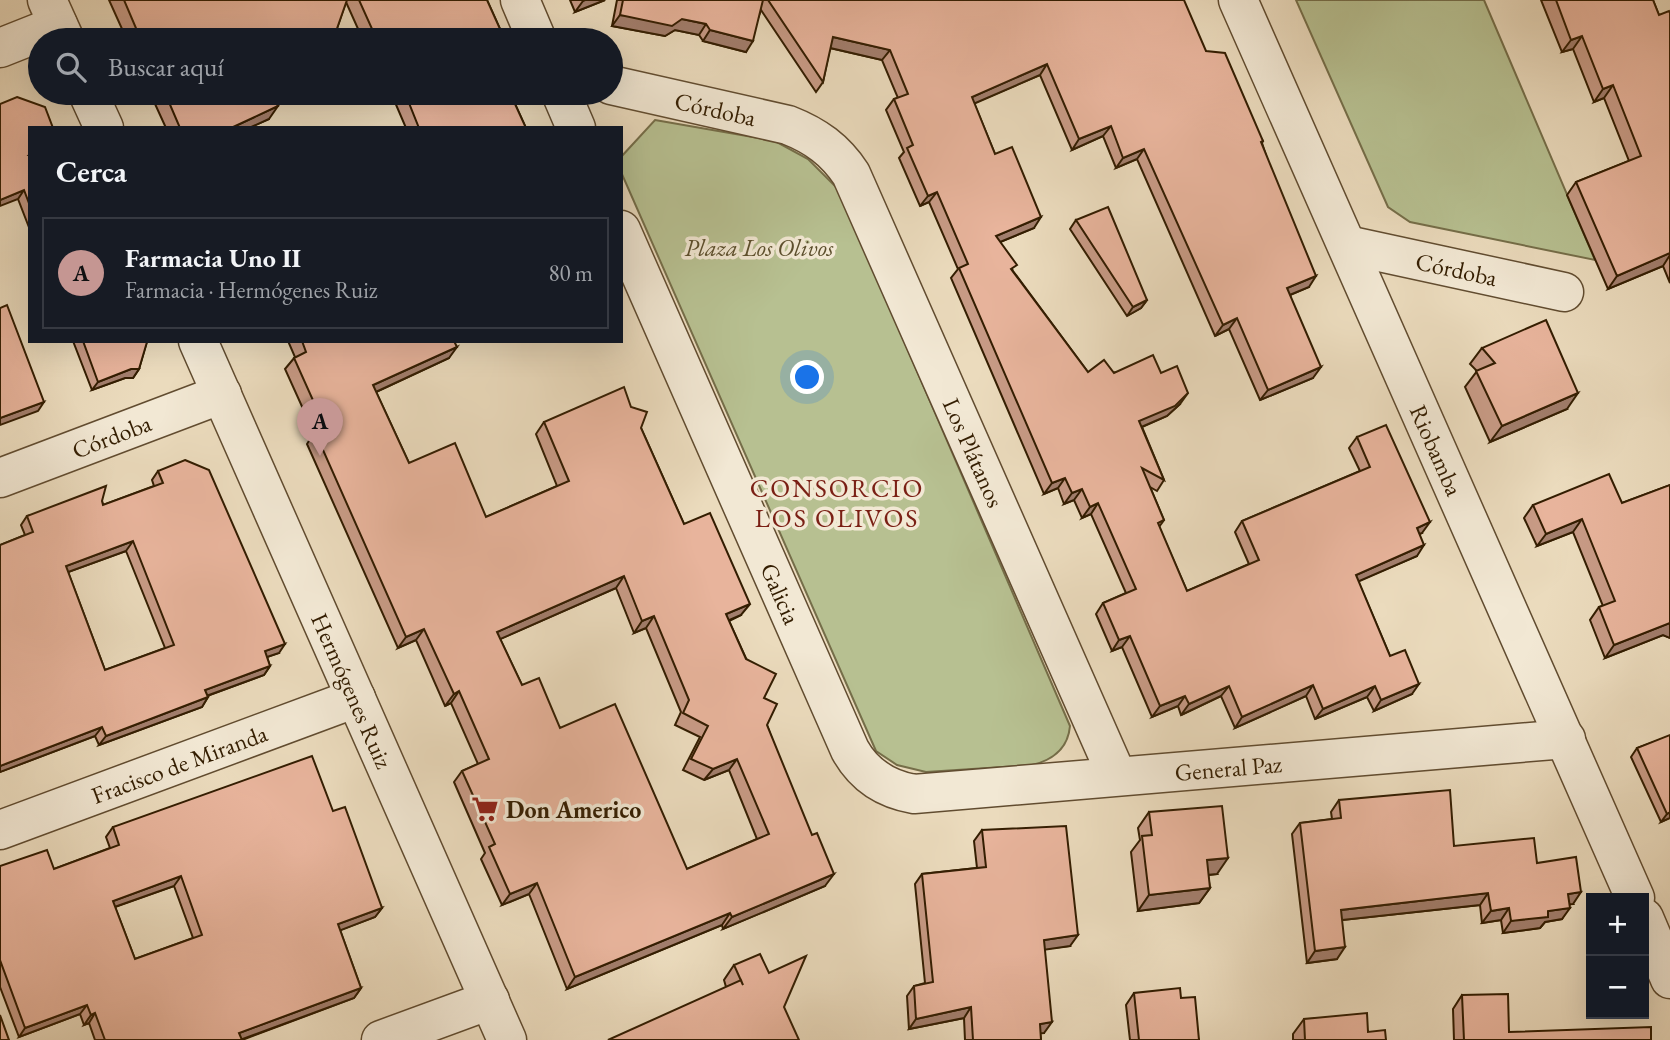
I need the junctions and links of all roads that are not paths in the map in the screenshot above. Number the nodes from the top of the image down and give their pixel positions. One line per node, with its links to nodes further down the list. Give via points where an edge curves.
1 (520, 0): 3 (street)
2 (1238, 0): 13 (street, Riobamba)
3 (532, 28)
4 (28, 35): 5 (street)
5 (0, 48)
6 (623, 88): 11 (street, Córdoba, via 788,125)
7 (93, 105): 9 (street)
8 (566, 105): 10 (street)
9 (103, 126)
10 (575, 126)
11 (816, 139): 20 (street, Los Plátanos, via 829,147 851,174)
12 (623, 235): 21 (street, Galicia, via 850,750 869,774)
13 (1347, 245): 14 (street, Córdoba); 19 (street, Riobamba)
14 (1564, 292)
15 (199, 343): 16 (street, Hermógenes Ruiz)
16 (222, 394): 17 (street, Córdoba); 18 (street, Hermógenes Ruiz)
17 (0, 478)
18 (356, 698): 22 (street, Fracisco de Miranda); 26 (street, Hermógenes Ruiz)
19 (1566, 739): 20 (street, General Paz); 23 (street, Riobamba)
20 (1117, 776): 21 (street, General Paz, via 914,794)
21 (892, 788)
22 (0, 830)
23 (1633, 893)
24 (1649, 930): 25 (street)
25 (1670, 979)
26 (490, 1000): 27 (street); 28 (street, Hermógenes Ruiz)
27 (381, 1040)
28 (508, 1040)

